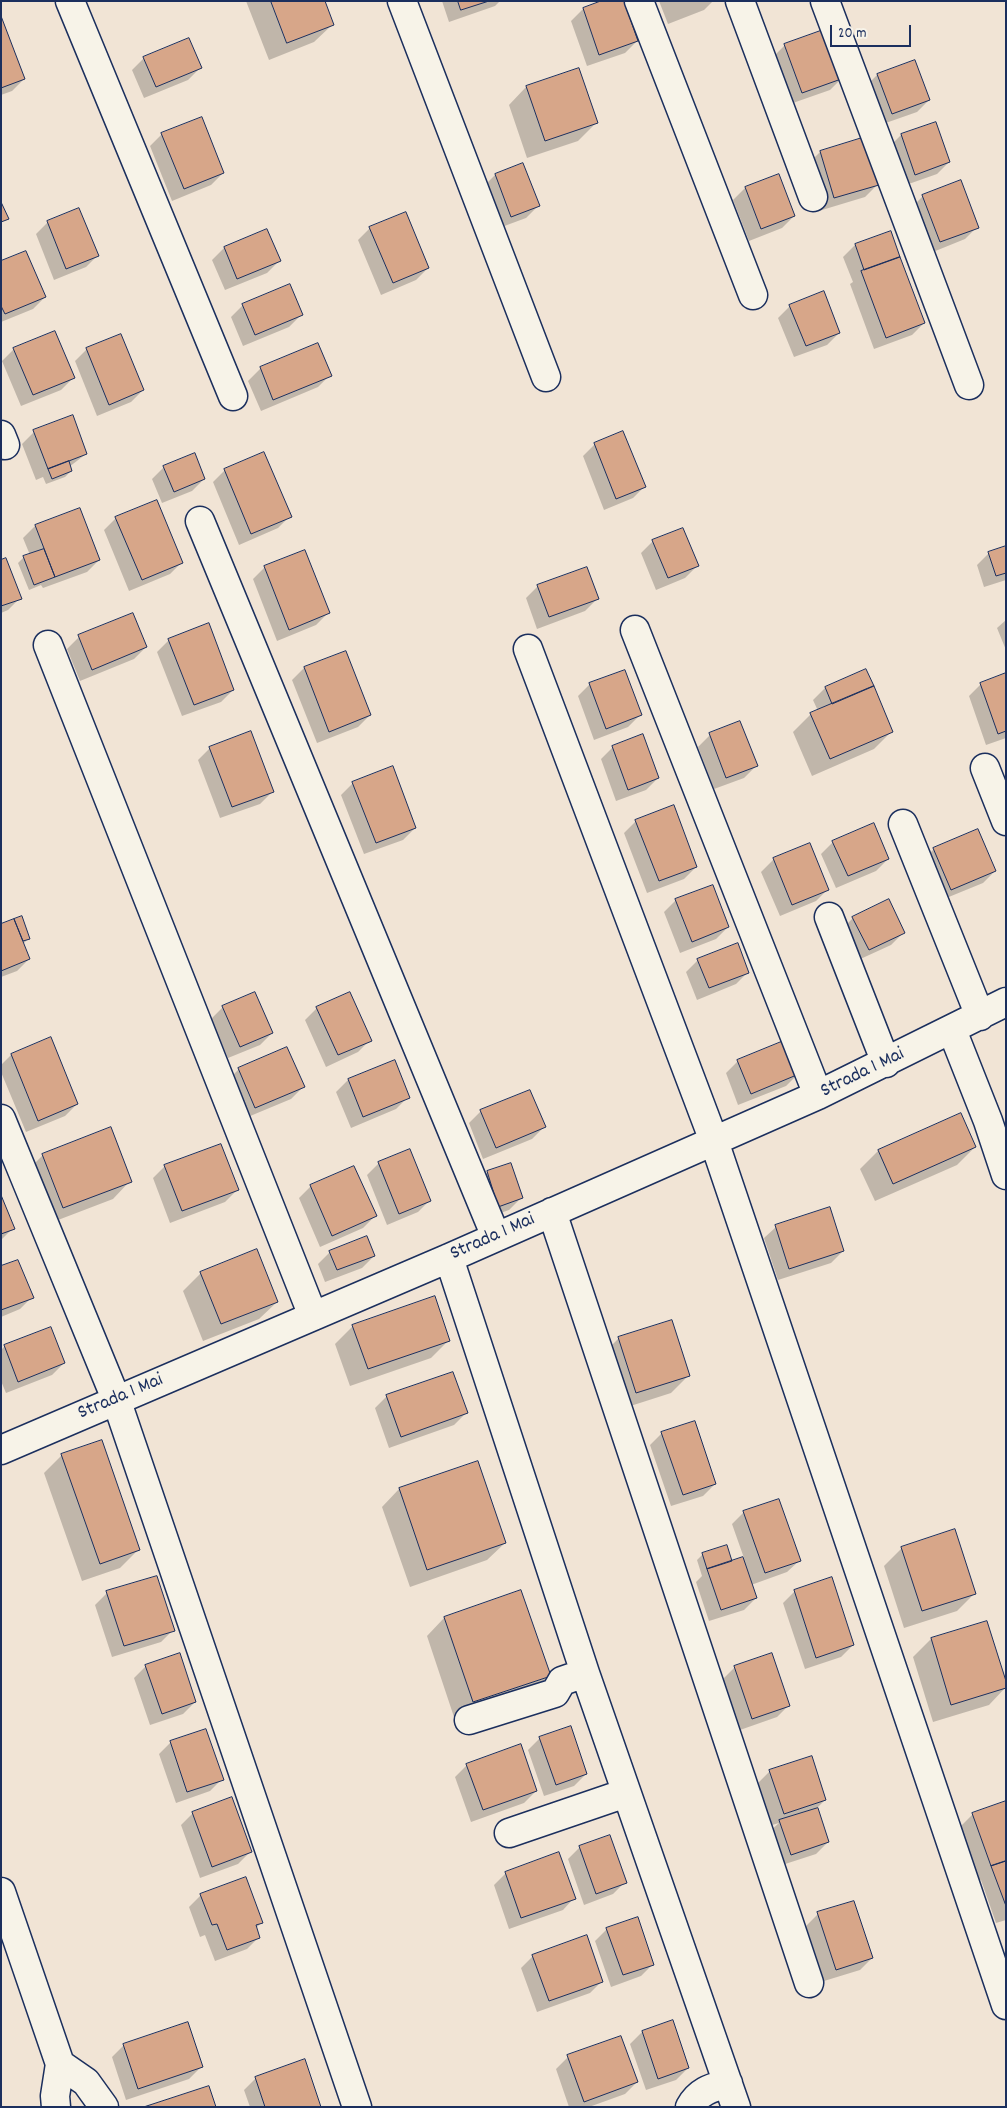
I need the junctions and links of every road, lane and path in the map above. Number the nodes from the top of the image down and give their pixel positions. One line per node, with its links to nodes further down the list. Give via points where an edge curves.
1 (70, 1): 10 (street)
2 (402, 1): 8 (street)
3 (639, 1): 7 (street)
4 (740, 1): 6 (street)
5 (825, 1): 9 (street)
6 (813, 197)
7 (754, 295)
8 (546, 377)
9 (969, 385)
10 (233, 396)
11 (200, 521): 28 (street)
12 (635, 630): 23 (street)
13 (48, 645): 30 (street)
14 (528, 649): 25 (street)
15 (985, 768): 16 (street)
16 (1006, 821)
17 (903, 824): 20 (street)
18 (829, 917): 22 (street)
19 (1006, 1002): 20 (street, Strada 1 Mai)
20 (980, 1016): 21 (street, Strada 1 Mai)
21 (952, 1030): 22 (street, Strada 1 Mai); 26 (street)
22 (886, 1063): 23 (street, Strada 1 Mai)
23 (818, 1096): 25 (street, Strada 1 Mai)
24 (1, 1119): 31 (street)
25 (714, 1141): 27 (street, Strada 1 Mai); 39 (street)
26 (1006, 1175)
27 (552, 1212): 28 (street, Strada 1 Mai); 38 (street)
28 (496, 1237): 29 (street, Strada 1 Mai)
29 (449, 1258): 30 (street, Strada 1 Mai); 33 (street)
30 (313, 1316): 31 (street, Strada 1 Mai)
31 (116, 1399): 32 (street, Strada 1 Mai); 44 (street)
32 (1, 1450)
33 (585, 1673): 34 (street, via 562,1681 555,1693); 35 (street)
34 (468, 1720)
35 (626, 1793): 36 (street); 41 (street)
36 (509, 1833)
37 (1, 1892): 40 (street)
38 (809, 1983)
39 (1006, 2005)
40 (60, 2064): 42 (street); 43 (street, via 86,2082)
41 (732, 2095): 45 (street, via 706,2090 695,2098)
42 (56, 2107)
43 (104, 2107)
44 (356, 2107)
45 (690, 2107)

